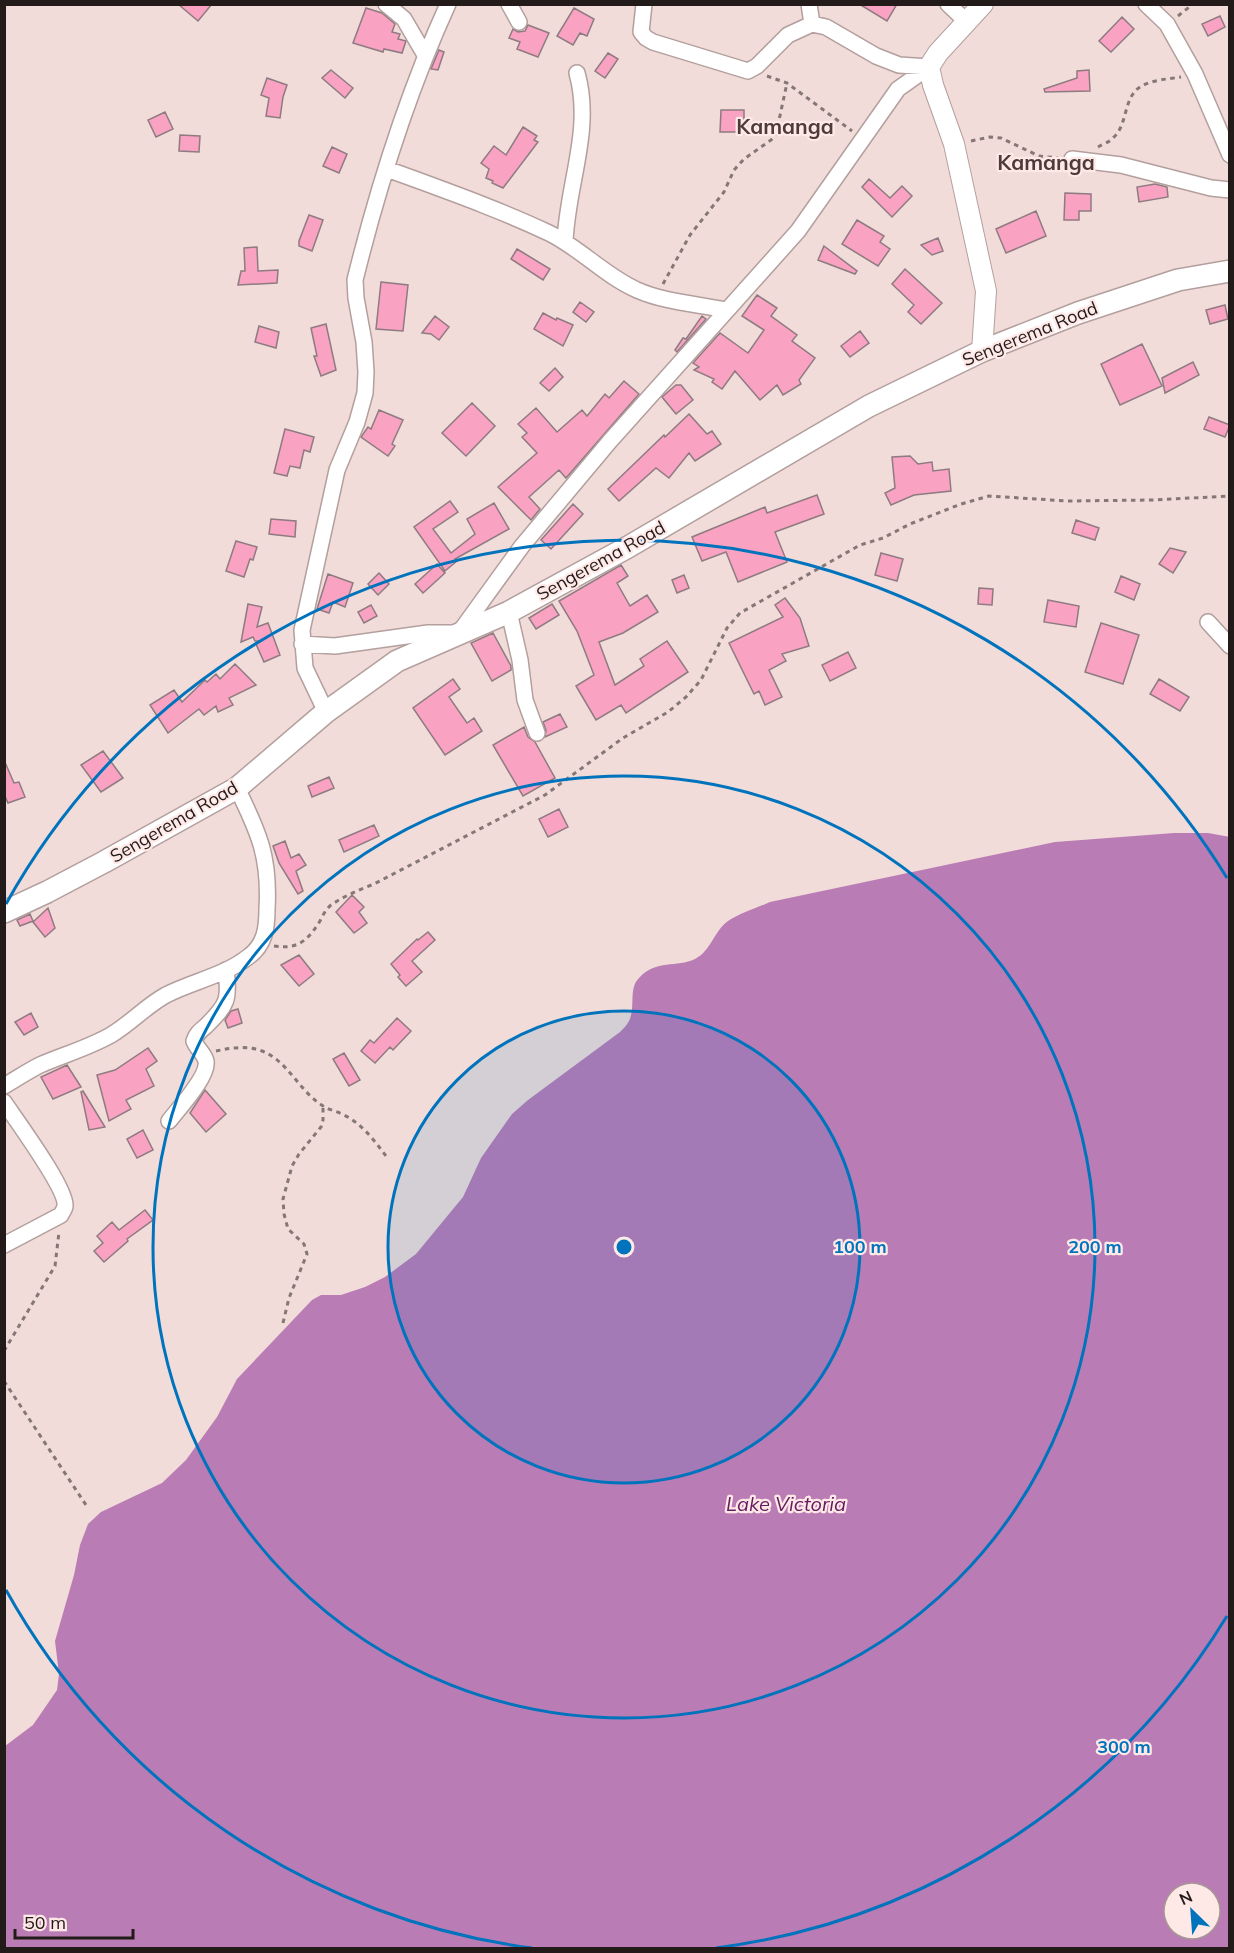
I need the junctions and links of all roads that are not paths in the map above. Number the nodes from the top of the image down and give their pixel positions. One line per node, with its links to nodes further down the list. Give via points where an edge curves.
1 (386, 4): 12 (street, via 404,19)
2 (448, 4): 12 (street)
3 (509, 4): 9 (street)
4 (644, 4): 11 (street, via 640,23 646,38 748,71 788,35)
5 (809, 4): 11 (street)
6 (948, 4): 10 (street)
7 (984, 4): 10 (street)
8 (1146, 4): 15 (street, via 1167,24 1195,74)
9 (519, 22)
10 (967, 22): 13 (street)
11 (812, 24): 13 (street, via 826,27 899,65)
12 (425, 55): 17 (street)
13 (929, 67): 21 (street, via 898,89 798,231); 22 (street, via 954,144 986,291)
14 (577, 73): 19 (street, via 582,125)
15 (1230, 155)
16 (1072, 159): 18 (street, via 1120,165)
17 (387, 169): 19 (street); 26 (street, via 355,280 364,342 365,393 337,470)
18 (1230, 190)
19 (565, 242): 21 (street, via 636,290)
20 (1230, 271): 22 (main road, Sengerema Road, via 1178,280 1089,309)
21 (726, 310): 25 (street, via 522,546)
22 (982, 351): 23 (main road, Sengerema Road, via 869,406)
23 (509, 612): 25 (main road, Sengerema Road); 29 (street, via 525,700)
24 (1208, 622): 27 (street)
25 (459, 633): 26 (street, via 428,633 328,646); 28 (main road, Sengerema Road, via 397,661)
26 (302, 644): 28 (street, via 305,668)
27 (1230, 646)
28 (326, 712): 30 (main road, Sengerema Road)
29 (537, 733)
30 (237, 788): 31 (main road, Sengerema Road); 32 (street, via 260,839 267,866 266,930 247,958)
31 (4, 912)
32 (226, 970): 33 (street, via 174,991 111,1035 38,1066); 35 (street, via 228,1001 194,1041 203,1053 203,1078)
33 (4, 1086)
34 (4, 1102): 36 (street, via 48,1168 65,1206 61,1215)
35 (170, 1121)
36 (4, 1245)

